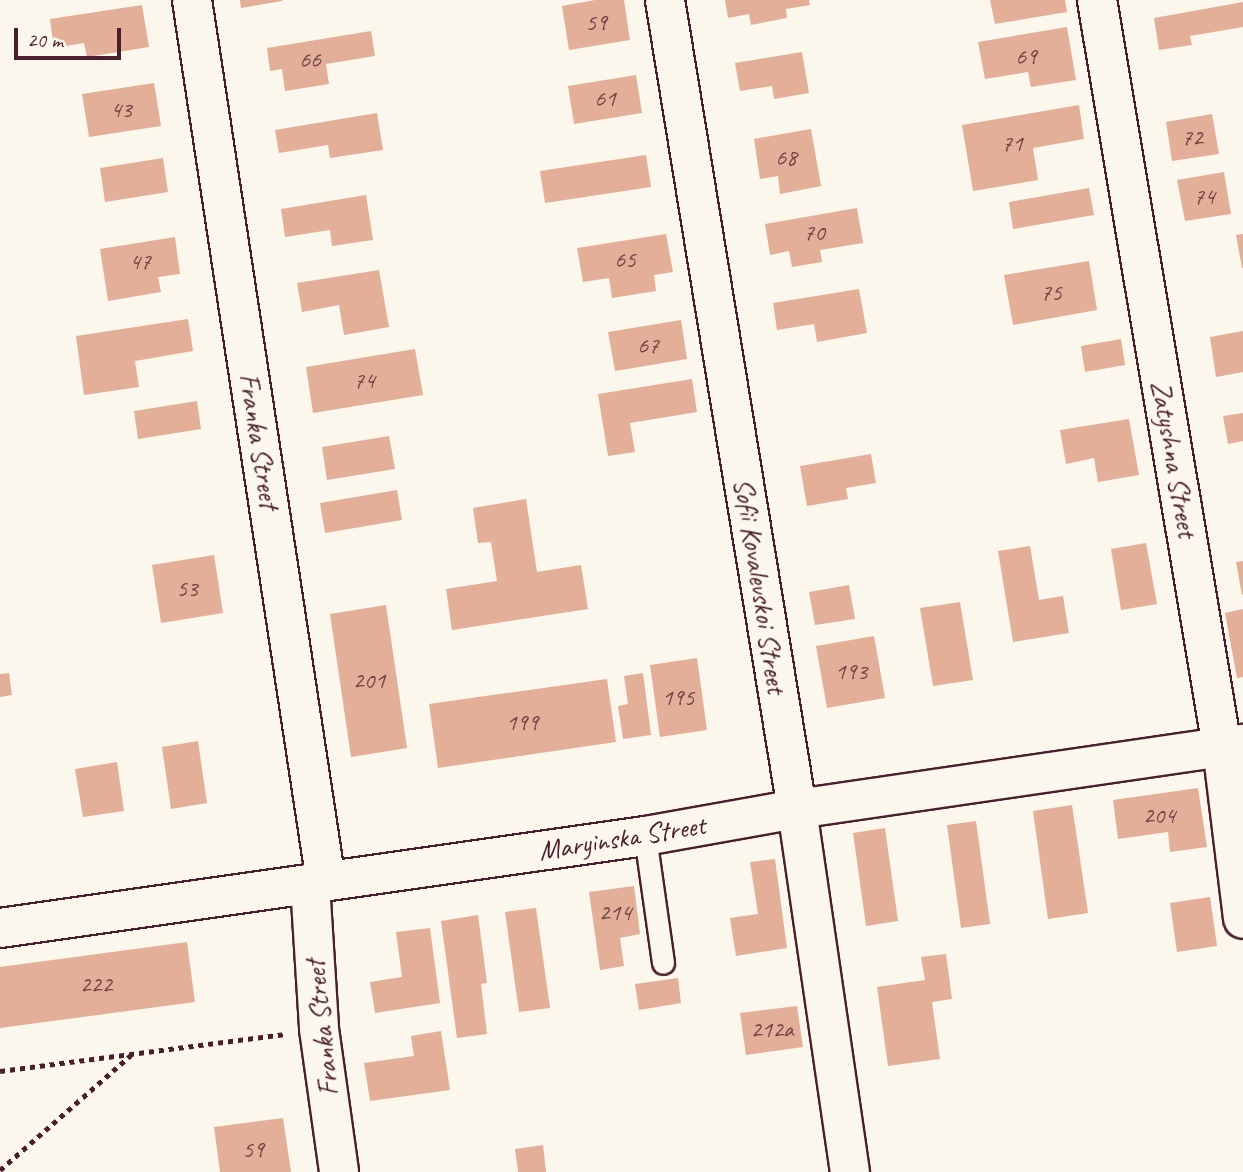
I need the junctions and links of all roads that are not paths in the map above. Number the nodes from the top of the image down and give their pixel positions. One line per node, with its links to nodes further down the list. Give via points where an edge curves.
1 (191, 0): 7 (street, Franka Street)
2 (665, 0): 5 (street, Sofii Kovalevskoi Street)
3 (1097, 0): 4 (street, Zatyshna Street)
4 (1233, 745): 5 (street, Maryinska Street); 8 (street, Zatyshna Street)
5 (797, 809): 6 (street, Maryinska Street); 12 (street, Sofii Kovalevskoi Street)
6 (645, 836): 7 (street, Maryinska Street); 10 (lane)
7 (318, 883): 9 (street, Maryinska Street); 11 (street, Franka Street, via 319,1029)
8 (1243, 919)
9 (0, 928)
10 (663, 963)
11 (340, 1172)
12 (850, 1172)

